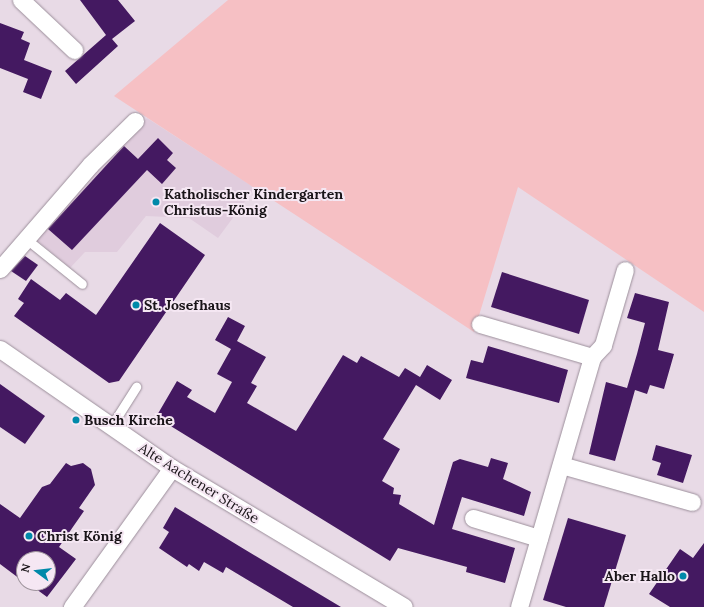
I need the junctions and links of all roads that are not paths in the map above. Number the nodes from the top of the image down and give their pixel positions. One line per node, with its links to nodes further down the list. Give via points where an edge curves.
1 (21, 0): 2 (street)
2 (74, 50)
3 (135, 121): 4 (street)
4 (25, 238): 5 (street); 7 (lane)
5 (0, 270)
6 (625, 270): 10 (street, via 603,345)
7 (82, 284)
8 (480, 324): 10 (street)
9 (0, 349): 12 (street, Alte Aachener Straße)
10 (592, 357): 13 (street)
11 (136, 387): 12 (lane)
12 (110, 428): 14 (street, Alte Aachener Straße)
13 (561, 464): 15 (street); 17 (street)
14 (172, 468): 18 (street); 19 (street, Alte Aachener Straße)
15 (698, 504)
16 (473, 518): 17 (street)
17 (539, 538): 20 (street)
18 (72, 607)
19 (404, 607)
20 (519, 607)

